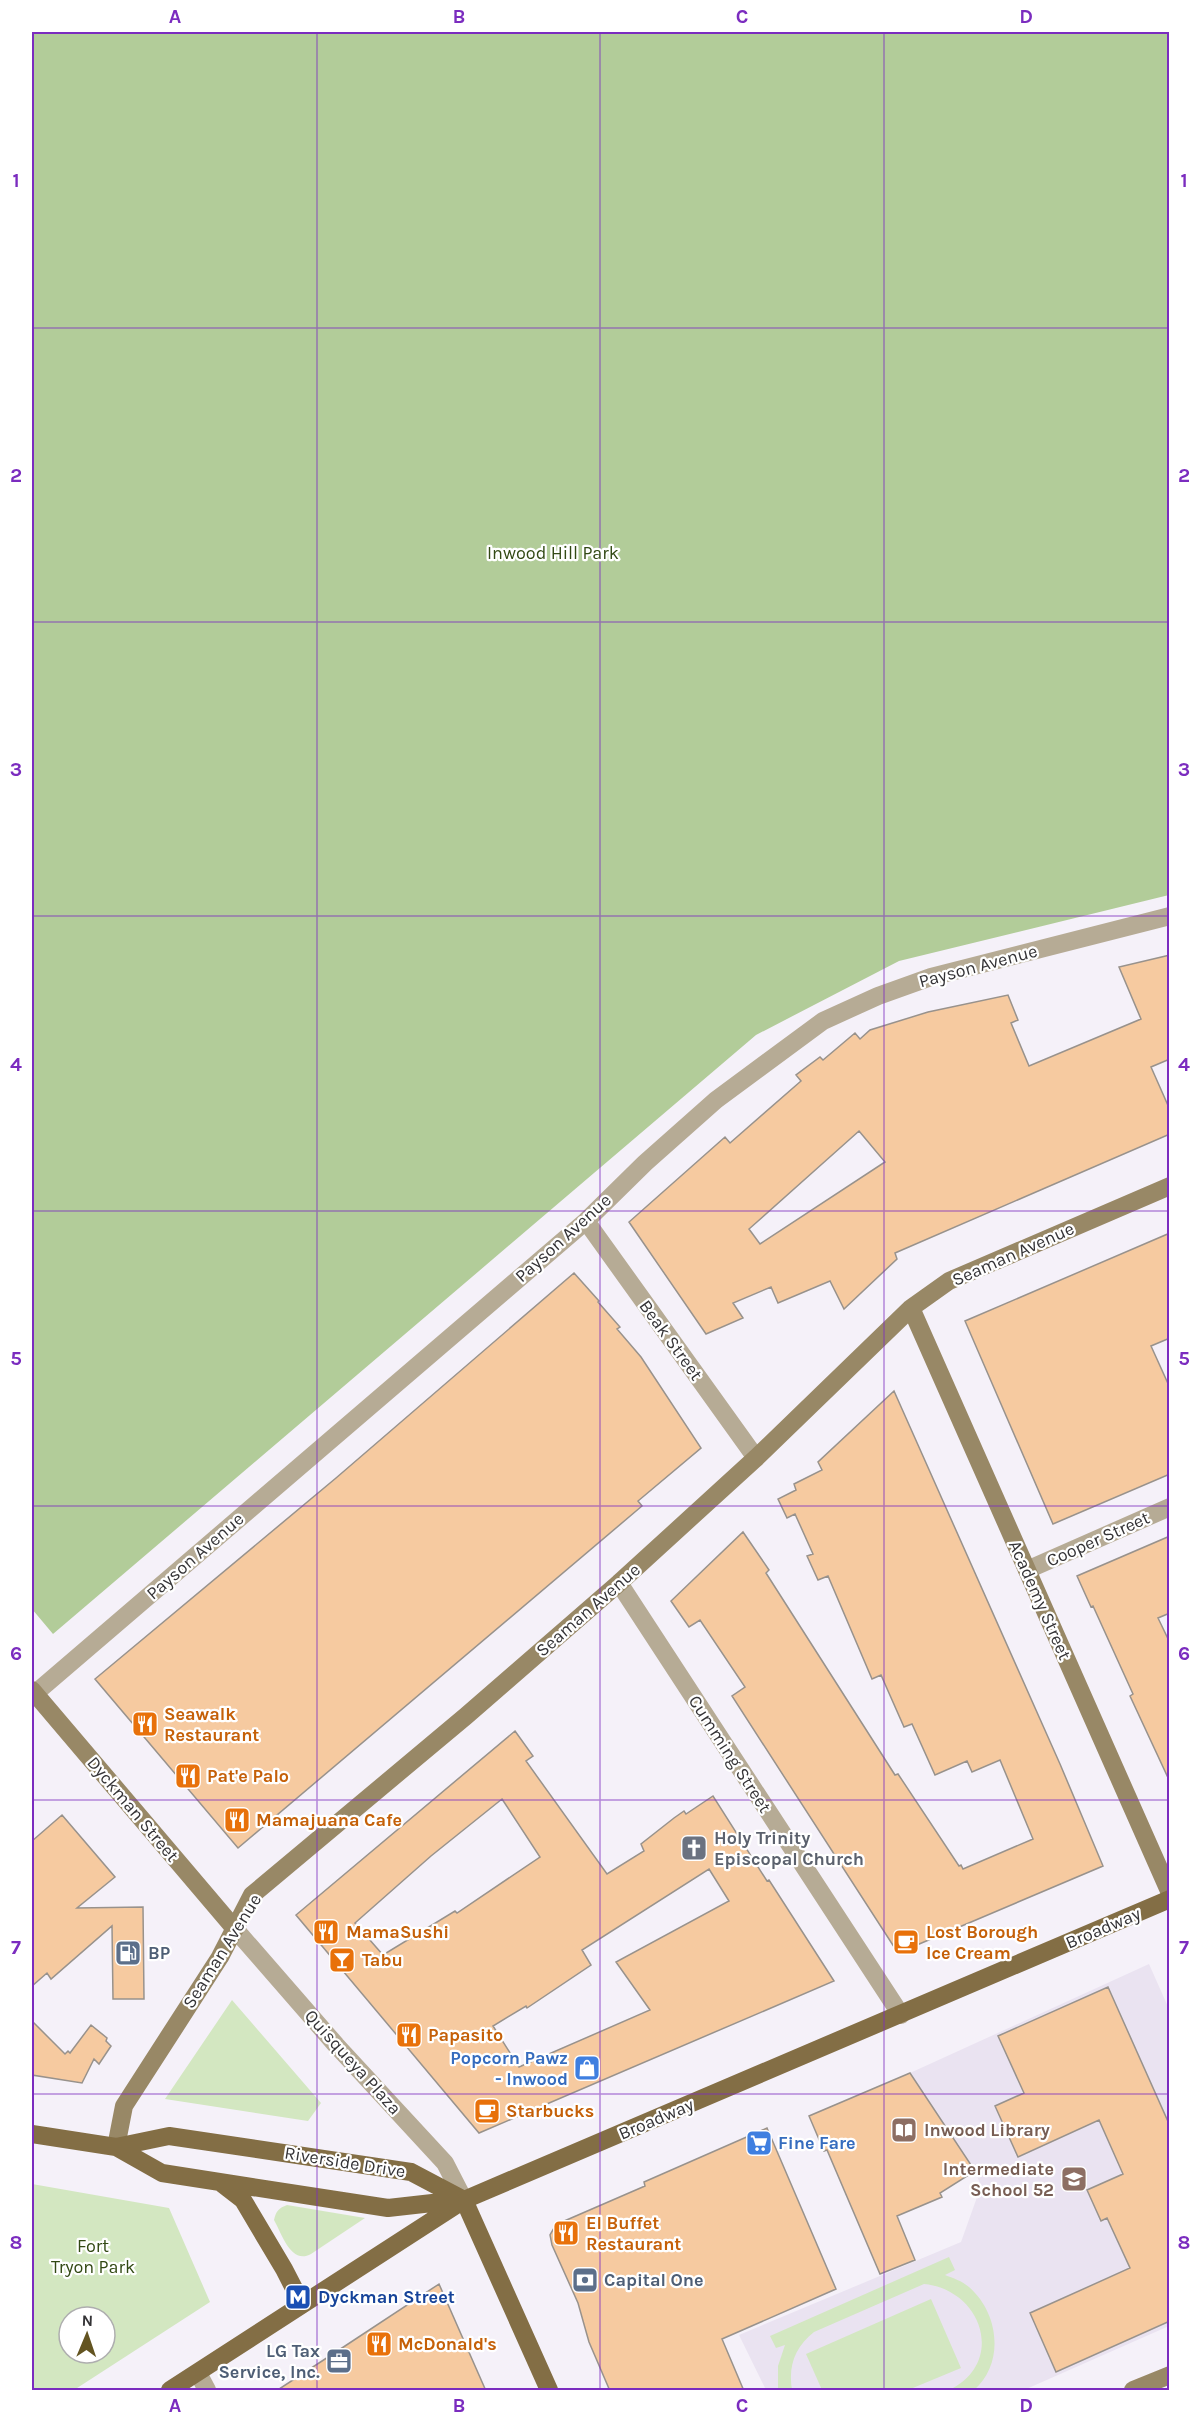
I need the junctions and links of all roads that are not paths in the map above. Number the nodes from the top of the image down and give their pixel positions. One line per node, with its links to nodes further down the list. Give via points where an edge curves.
1 (1170, 916): 3 (street, Payson Avenue, via 931,977 823,1021 716,1100)
2 (1170, 1186): 4 (street, Seaman Avenue, via 949,1281)
3 (586, 1221): 5 (street, Beak Street); 9 (street, Payson Avenue)
4 (911, 1308): 5 (street, Seaman Avenue); 7 (street, Academy Street)
5 (756, 1458): 8 (street, Seaman Avenue)
6 (1170, 1507): 7 (street, Cooper Street)
7 (1027, 1570): 10 (street, Academy Street)
8 (619, 1583): 12 (street, Seaman Avenue, via 252,1895); 13 (street, Cumming Street)
9 (33, 1693): 12 (street, Dyckman Street)
10 (1170, 1893)
11 (1170, 1899): 13 (main road, Broadway)
12 (235, 1929): 15 (street, Seaman Avenue, via 124,2106); 17 (street, Quisqueya Plaza, via 445,2163)
13 (901, 2015): 17 (main road, Broadway)
14 (32, 2134): 15 (main road, Riverside Drive)
15 (116, 2147): 16 (main road, Riverside Drive, via 162,2173); 17 (main road, Riverside Drive, via 169,2136 411,2172)
16 (220, 2182): 17 (main road, Riverside Drive, via 388,2208); 18 (main road, via 243,2200)
17 (464, 2200): 18 (main road, Broadway); 23 (main road)
18 (302, 2304): 19 (main road, Broadway)
19 (198, 2373): 21 (main road, Broadway); 22 (street)
20 (1170, 2375): 24 (street)
21 (170, 2391)
22 (207, 2391)
23 (549, 2391)
24 (1133, 2391)

